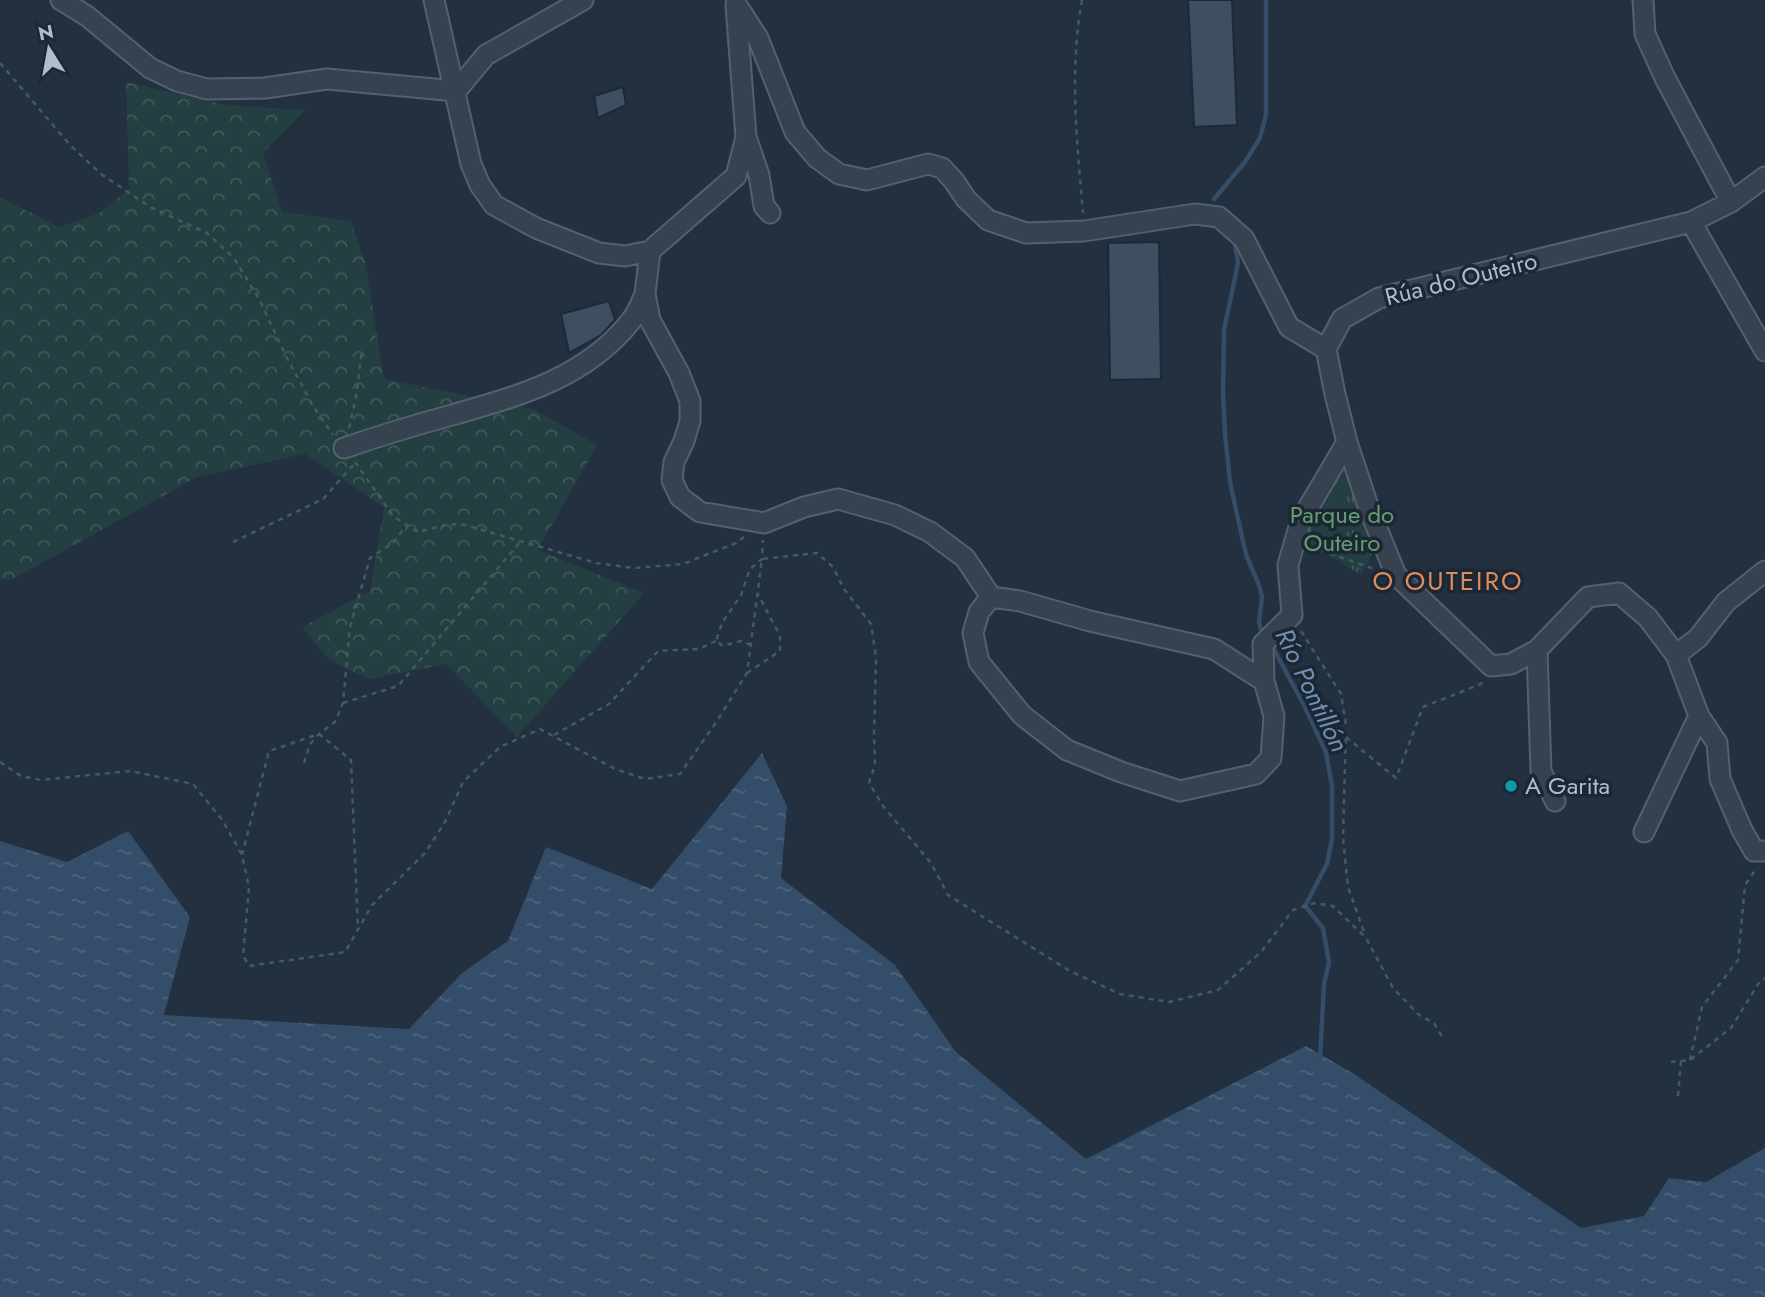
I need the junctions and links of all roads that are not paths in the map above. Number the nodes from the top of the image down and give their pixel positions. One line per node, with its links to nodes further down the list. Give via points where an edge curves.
1 (61, 0): 6 (street, via 150,68 207,89 265,88 327,79)
2 (434, 0): 6 (street)
3 (583, 0): 6 (street, via 486,55)
4 (1643, 0): 9 (street, via 1645,34)
5 (736, 2): 7 (street); 14 (street, via 758,38 795,132 817,158 839,174 867,180 928,164 942,168 988,220 1026,233 1084,231 1195,214 1219,218 1244,239 1289,327)
6 (456, 91): 12 (street, via 471,164 494,205 599,253 625,256)
7 (746, 137): 10 (street, via 764,206); 12 (street, via 736,176)
8 (1765, 177): 9 (street, Rúa do Outeiro)
9 (1731, 202): 11 (street, Rúa do Outeiro)
10 (770, 213)
11 (1691, 222): 14 (street, Rúa do Outeiro, via 1379,298 1342,319); 15 (street)
12 (649, 251): 13 (street)
13 (645, 294): 17 (street, via 631,321 600,352 565,376 530,392 385,434); 19 (street, via 650,320 690,401 690,421 672,480 680,497 700,512 764,523 838,499 895,516 930,532 965,558)
14 (1326, 349): 16 (street)
15 (1765, 351)
16 (1347, 442): 20 (street, via 1396,575 1491,666 1511,664); 22 (street, via 1301,520 1287,565 1292,615 1269,639)
17 (349, 456)
18 (1765, 571): 21 (street, via 1727,602 1698,638)
19 (991, 597): 22 (street, via 1214,649); 22 (street, via 979,612 973,633 979,662 1022,715 1067,750 1180,791 1256,774 1271,758 1274,716)
20 (1537, 650): 21 (street, via 1588,597 1619,593 1648,618); 24 (street, via 1541,771)
21 (1676, 655): 23 (street)
22 (1264, 681)
23 (1699, 716): 25 (street); 26 (street, via 1717,743 1720,779 1741,830)
24 (1555, 801)
25 (1644, 832)
26 (1762, 858)

